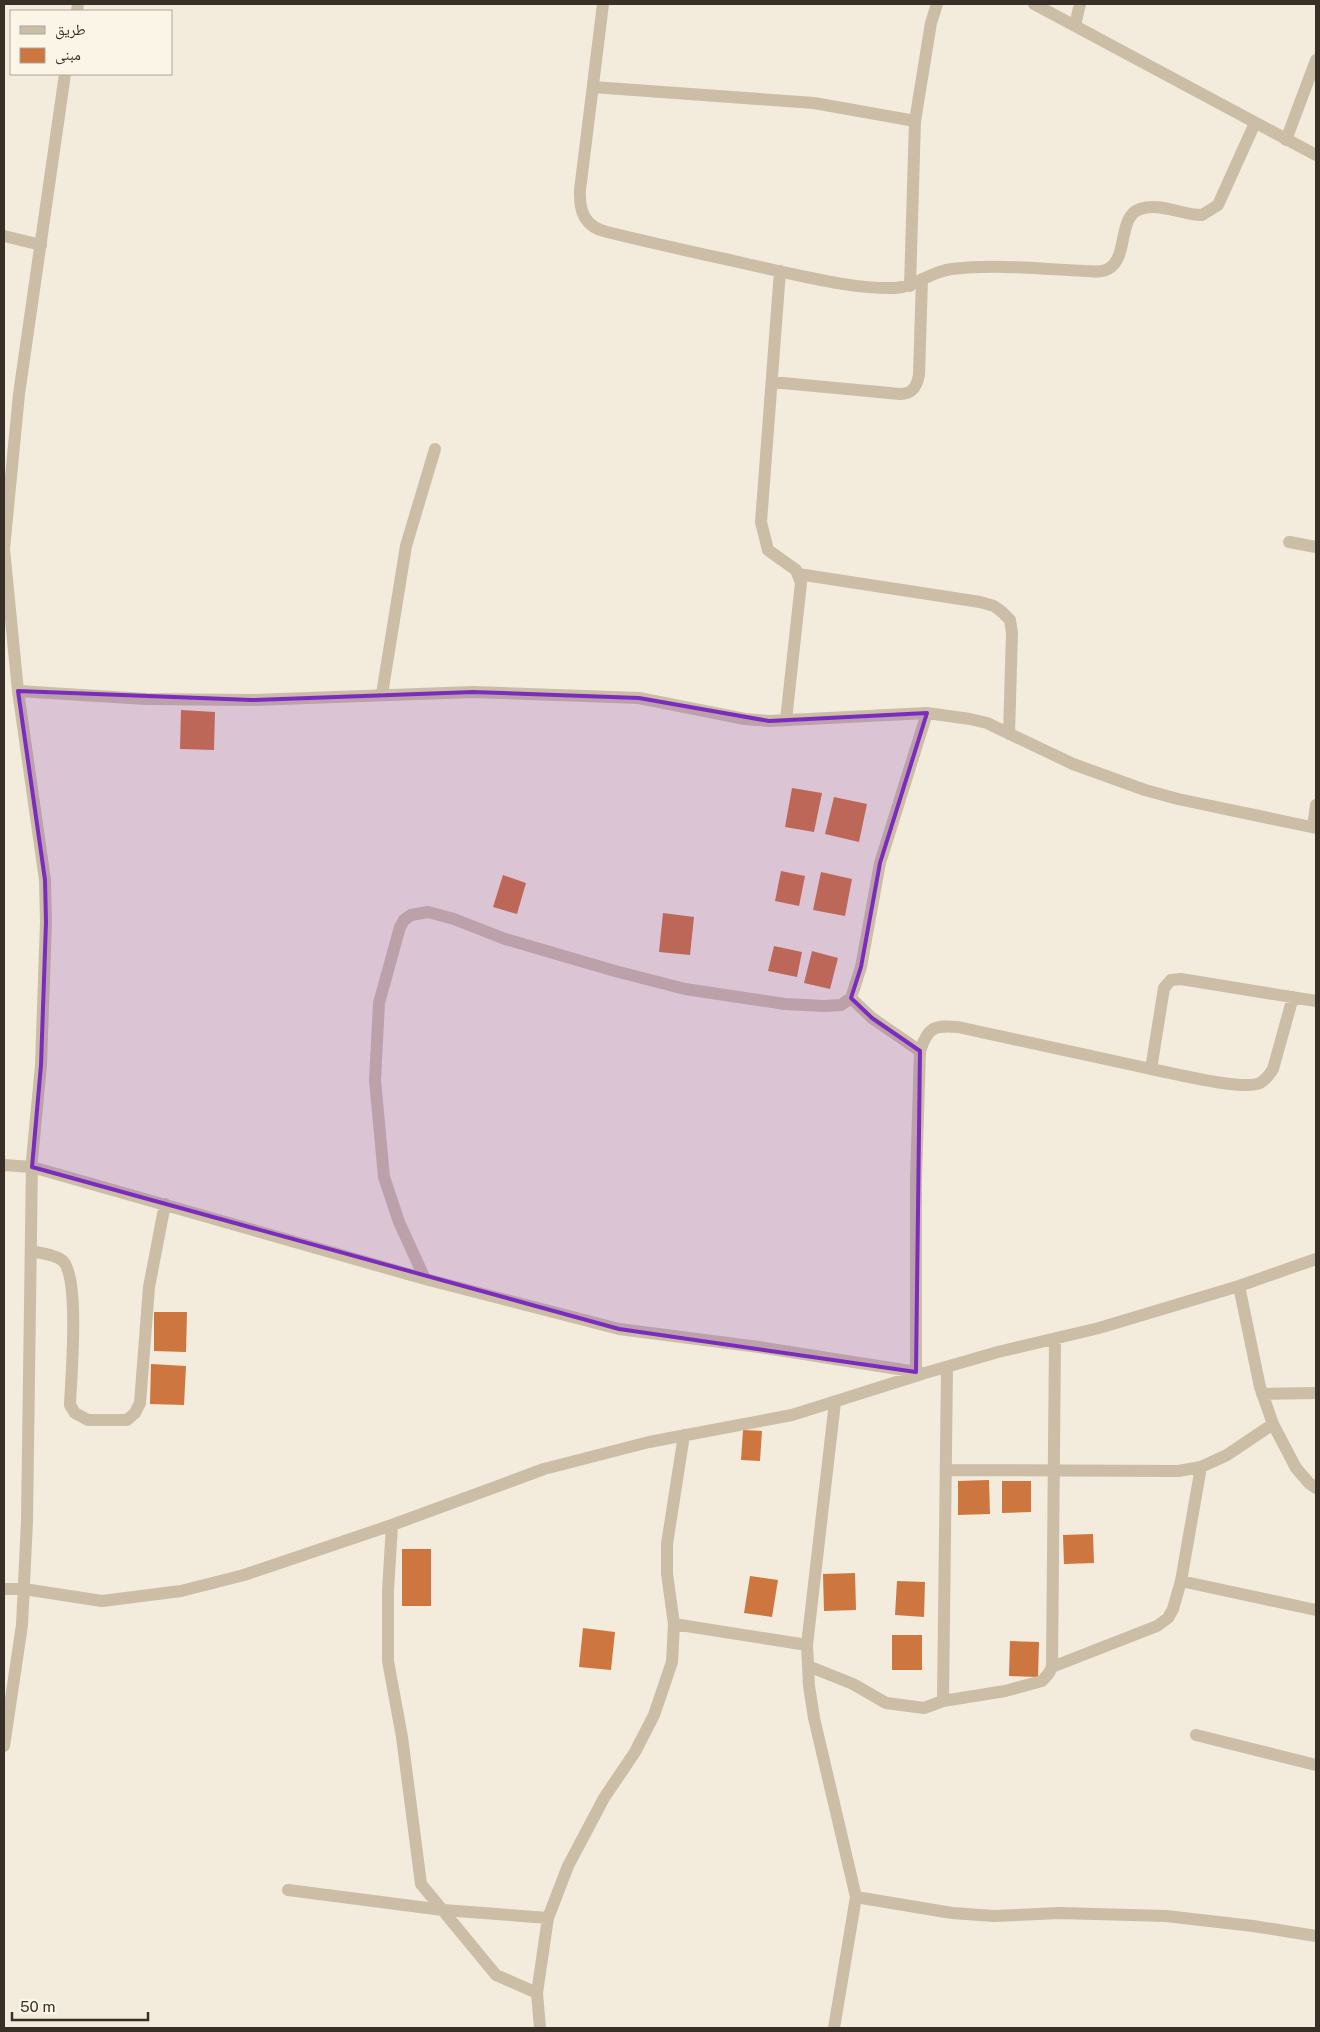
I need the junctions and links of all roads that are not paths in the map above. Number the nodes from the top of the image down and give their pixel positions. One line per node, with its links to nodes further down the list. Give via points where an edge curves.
1 (603, 4): 8 (street)
2 (936, 4): 9 (street, via 930,23)
3 (1034, 4): 5 (street)
4 (1080, 4): 5 (street)
5 (1075, 24): 10 (street)
6 (1316, 60): 11 (street)
7 (66, 75): 14 (street)
8 (593, 87): 9 (street, via 814,103); 15 (street, via 580,190 582,209 588,223 596,230)
9 (915, 121): 17 (street)
10 (1255, 123): 11 (street); 16 (street, via 1218,205 1202,215 1150,207 1139,209 1132,214 1118,256 1108,269 951,269)
11 (1286, 140): 12 (street)
12 (1316, 156)
13 (4, 236): 14 (street)
14 (41, 245): 22 (street, via 19,394)
15 (780, 271): 17 (street, via 871,287); 18 (street)
16 (922, 279): 17 (street); 18 (street, via 919,375 912,391 900,394)
17 (910, 286)
18 (772, 382): 23 (street, via 761,522 768,550)
19 (436, 449): 25 (street, via 406,546)
20 (1289, 542): 21 (street)
21 (1316, 547)
22 (4, 549): 24 (street)
23 (798, 574): 27 (street, via 801,592); 28 (street, via 962,598 994,606 1002,612 1010,620 1012,633)
24 (18, 691): 25 (street, via 146,699 252,700); 37 (street, via 45,880 41,1065)
25 (382, 694): 27 (street, via 473,692 639,698 745,719)
26 (927, 713): 27 (street); 28 (street, via 987,723); 32 (street, via 880,863 862,967)
27 (786, 720)
28 (1009, 734): 30 (street, via 1073,764 1145,790)
29 (1316, 805): 30 (street)
30 (1315, 828)
31 (1293, 997): 33 (street); 35 (street, via 1273,1070 1259,1084 1248,1086); 35 (street, via 1171,980 1164,988)
32 (851, 998): 34 (street, via 872,1018); 41 (street, via 841,1005 785,1004 685,989 505,938 454,919 428,912 411,915 400,927 379,1002 374,1080 384,1177 399,1222)
33 (1316, 1001)
34 (920, 1051): 35 (street, via 932,1028 950,1026); 45 (street, via 916,1179)
35 (1151, 1069)
36 (4, 1165): 37 (street)
37 (32, 1167): 38 (street); 39 (street)
38 (165, 1204): 39 (street, via 149,1287 140,1403 135,1414 127,1420 88,1420 76,1414 70,1405 73,1289 69,1268 62,1259); 41 (street)
39 (31, 1251): 58 (street)
40 (1316, 1259): 42 (street)
41 (425, 1279): 45 (street, via 618,1329)
42 (1239, 1286): 43 (street); 47 (street)
43 (1055, 1339): 44 (street); 53 (street)
44 (948, 1367): 45 (street); 52 (street)
45 (920, 1372): 48 (street)
46 (1316, 1392): 47 (street)
47 (1262, 1394): 49 (street)
48 (835, 1402): 50 (street, via 792,1415); 61 (street)
49 (1273, 1424): 51 (street); 54 (street, via 1296,1468)
50 (684, 1435): 55 (street, via 544,1469); 60 (street, via 667,1544 667,1574)
51 (1201, 1467): 53 (street, via 1178,1471); 56 (street)
52 (946, 1470): 53 (street); 64 (street)
53 (1053, 1471): 63 (street)
54 (1316, 1488)
55 (392, 1525): 58 (street, via 244,1575 181,1591 102,1601); 70 (street, via 388,1661 402,1737 421,1884)
56 (1180, 1581): 59 (street); 63 (street, via 1173,1609 1168,1618 1157,1626)
57 (4, 1589): 58 (street)
58 (24, 1589): 66 (street, via 22,1625)
59 (1316, 1610)
60 (674, 1624): 61 (street); 71 (street, via 672,1662 654,1715 568,1866)
61 (807, 1645): 62 (street)
62 (808, 1666): 64 (street, via 853,1684 886,1703 924,1708); 69 (street, via 814,1718)
63 (1052, 1667): 64 (street, via 1042,1682)
64 (943, 1701)
65 (1196, 1735): 67 (street)
66 (4, 1746)
67 (1316, 1765)
68 (288, 1890): 70 (street)
69 (856, 1898): 72 (street, via 952,1914 1166,1916); 75 (street)
70 (443, 1910): 71 (street); 73 (street, via 496,1975)
71 (548, 1918): 73 (street)
72 (1316, 1936)
73 (537, 1992): 74 (street)
74 (540, 2028)
75 (834, 2028)

